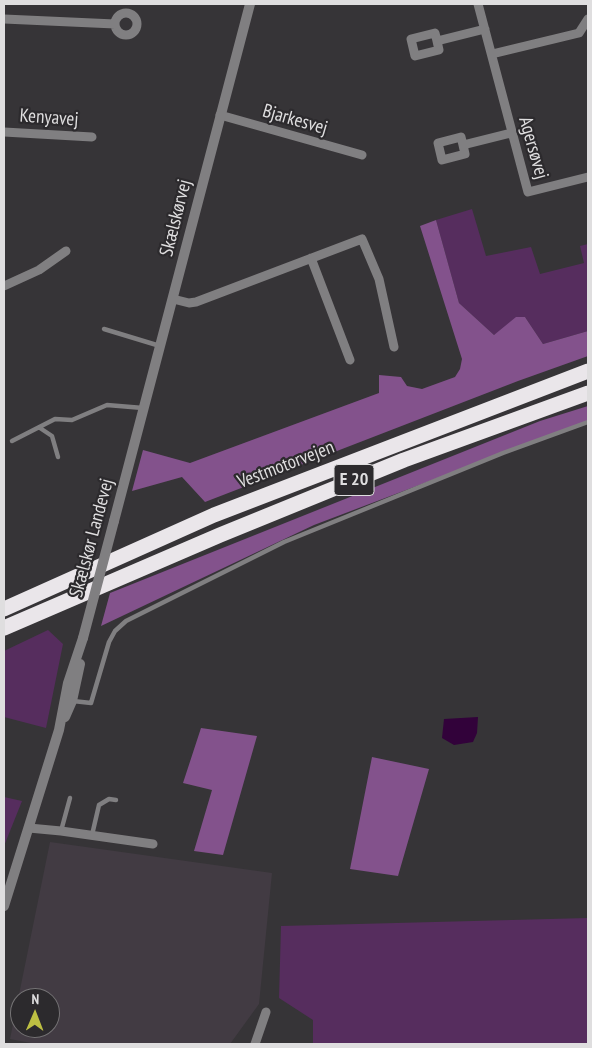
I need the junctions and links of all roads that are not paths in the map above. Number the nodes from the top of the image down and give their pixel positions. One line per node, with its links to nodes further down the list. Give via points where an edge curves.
1 (250, 4): 9 (street, Skælskørvej)
2 (478, 4): 6 (street, Agersøvej)
3 (4, 19): 5 (street)
4 (588, 19): 8 (street, via 579,32)
5 (115, 24)
6 (485, 29): 7 (street); 8 (street, Agersøvej)
7 (437, 41)
8 (492, 54): 11 (street, Agersøvej)
9 (220, 115): 14 (street, Bjarkesvej); 19 (street, Skælskørvej)
10 (4, 132): 12 (street, Kenyavej)
11 (511, 133): 13 (street); 15 (street, Agersøvej, via 528,192)
12 (92, 137)
13 (463, 145)
14 (362, 155)
15 (588, 177)
16 (66, 251): 18 (street, via 39,270)
17 (311, 258): 19 (street, via 196,302); 22 (street, via 362,239 379,278); 23 (street)
18 (4, 286)
19 (173, 299): 21 (street, Skælskørvej)
20 (104, 329): 21 (lane)
21 (161, 346): 26 (street, Skælskørvej)
22 (394, 347)
23 (350, 360)
24 (588, 371): 32 (highway, Vestmotorvejen / E 20, via 214,514)
25 (588, 393): 33 (highway, Vestmotorvejen / E 20, via 404,460 220,535)
26 (145, 408): 28 (lane, via 107,405 72,420 55,419); 29 (street, Skælskørvej)
27 (588, 422): 35 (lane, via 284,542 126,621 109,642 91,703)
28 (40, 428): 30 (lane); 31 (lane, via 52,436)
29 (136, 440): 34 (street, Skælskør Landevej, bridge)
30 (12, 441)
31 (58, 457)
32 (4, 609)
33 (8, 628)
34 (82, 641): 35 (street, Skælskør Landevej); 36 (street, Skælskør Landevej, via 68,683)
35 (72, 701): 36 (street, Skælskør Landevej)
36 (59, 728): 39 (street, Skælskør Landevej)
37 (70, 798): 40 (lane)
38 (116, 800): 41 (lane, via 109,799 99,805)
39 (28, 828): 40 (street); 43 (street, Skælskør Landevej)
40 (61, 831): 41 (street)
41 (92, 835): 42 (street)
42 (153, 844)
43 (4, 906)
44 (266, 1012): 45 (street)
45 (254, 1044)

